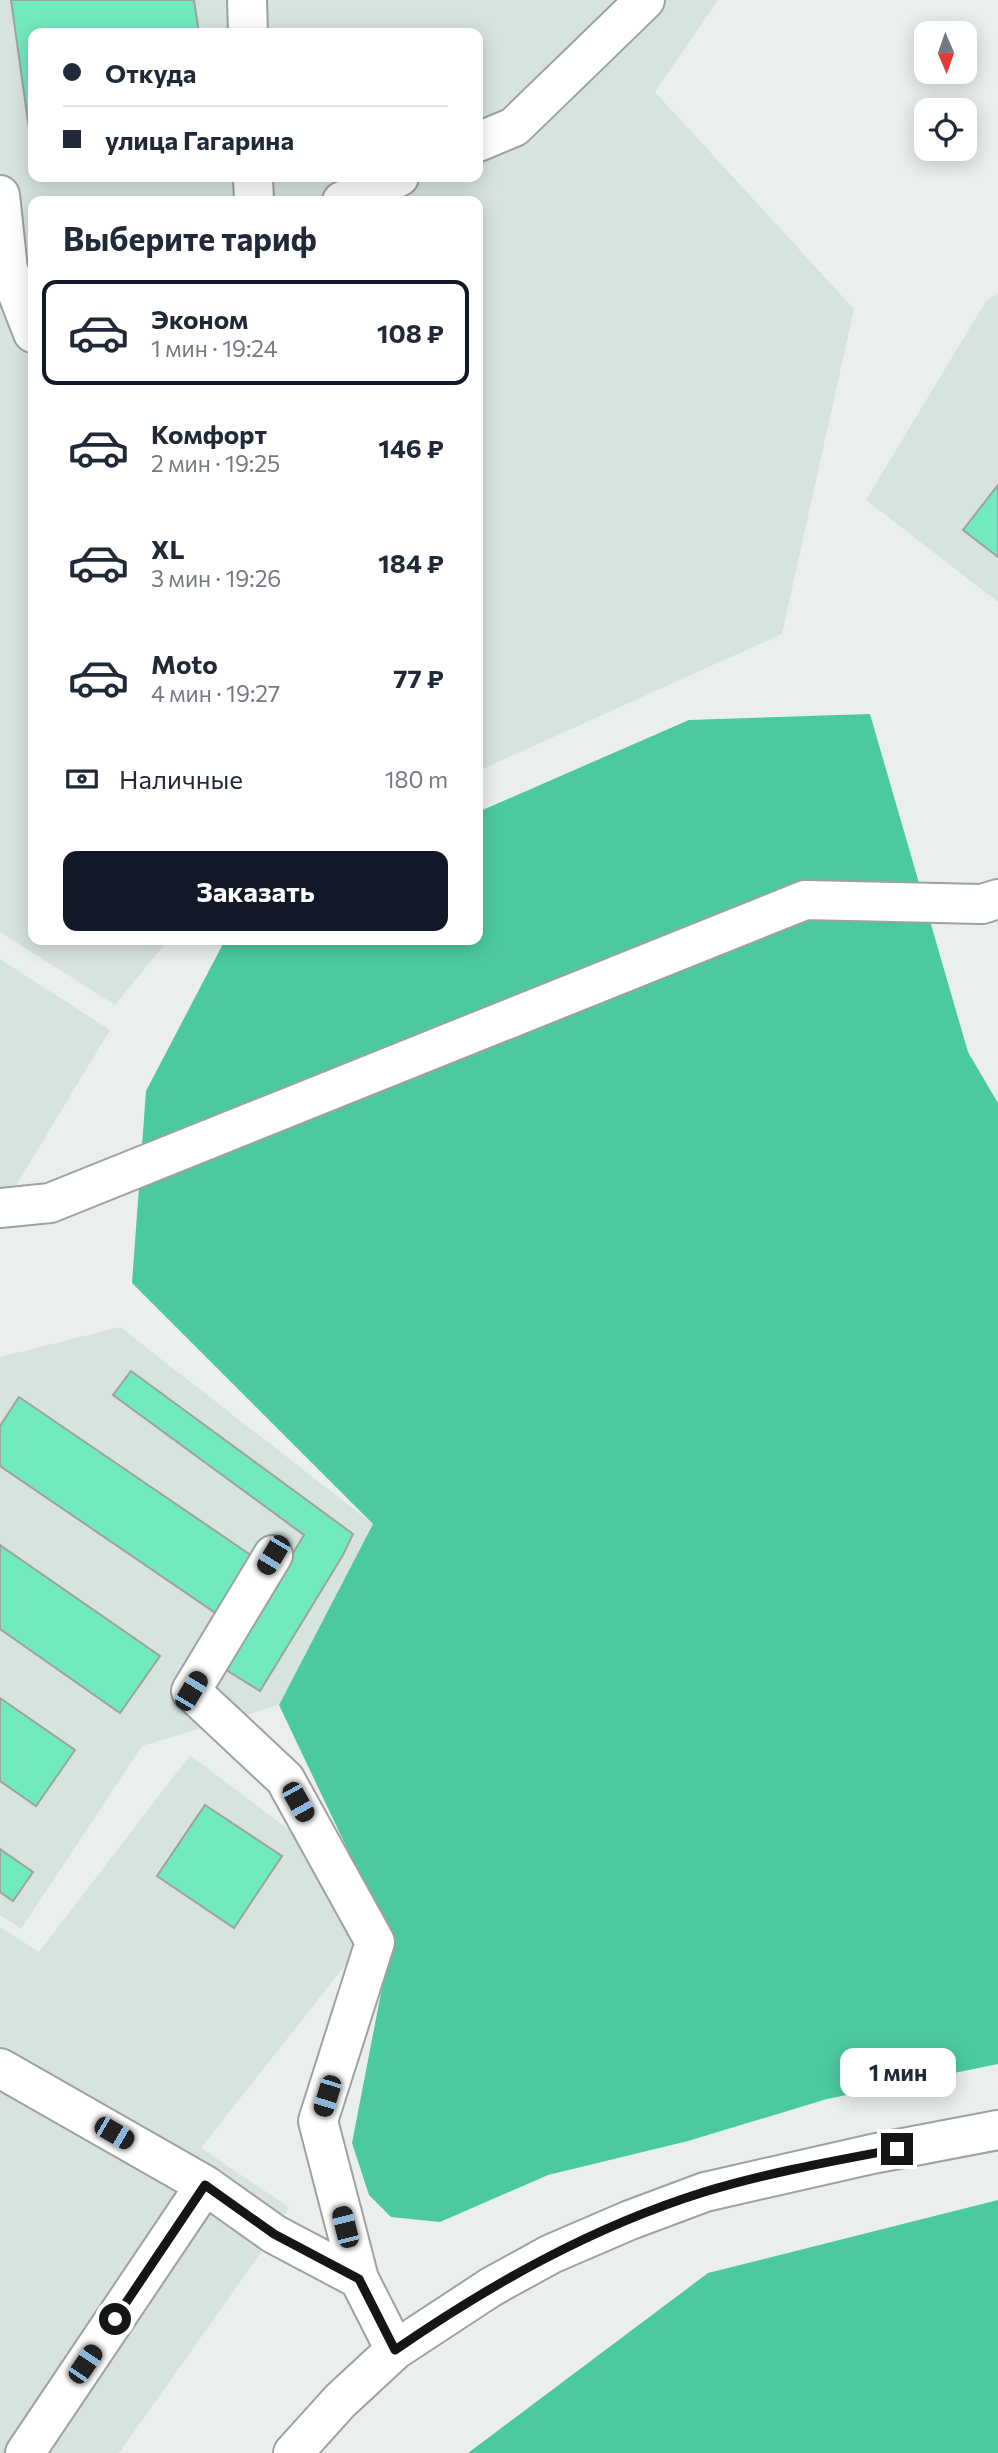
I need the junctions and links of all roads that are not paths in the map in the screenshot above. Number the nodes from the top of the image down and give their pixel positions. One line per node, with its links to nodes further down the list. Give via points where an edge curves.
1 (247, 0): 3 (street)
2 (645, 0): 4 (street, via 514,127)
3 (248, 28)
4 (483, 140)
5 (387, 182): 7 (street)
6 (0, 195): 8 (street)
7 (354, 196)
8 (14, 268): 9 (street)
9 (28, 316)
10 (998, 899): 11 (street, via 982,904 805,900 50,1203)
11 (0, 1208)
12 (273, 1555): 16 (street, via 191,1691 285,1779 375,1942 318,2121)
13 (0, 2068): 15 (street)
14 (998, 2130): 17 (street, via 786,2172 668,2205 551,2254)
15 (205, 2185): 16 (street, via 274,2234); 18 (street)
16 (359, 2279): 17 (street)
17 (395, 2350): 19 (street)
18 (25, 2453)
19 (293, 2453)

